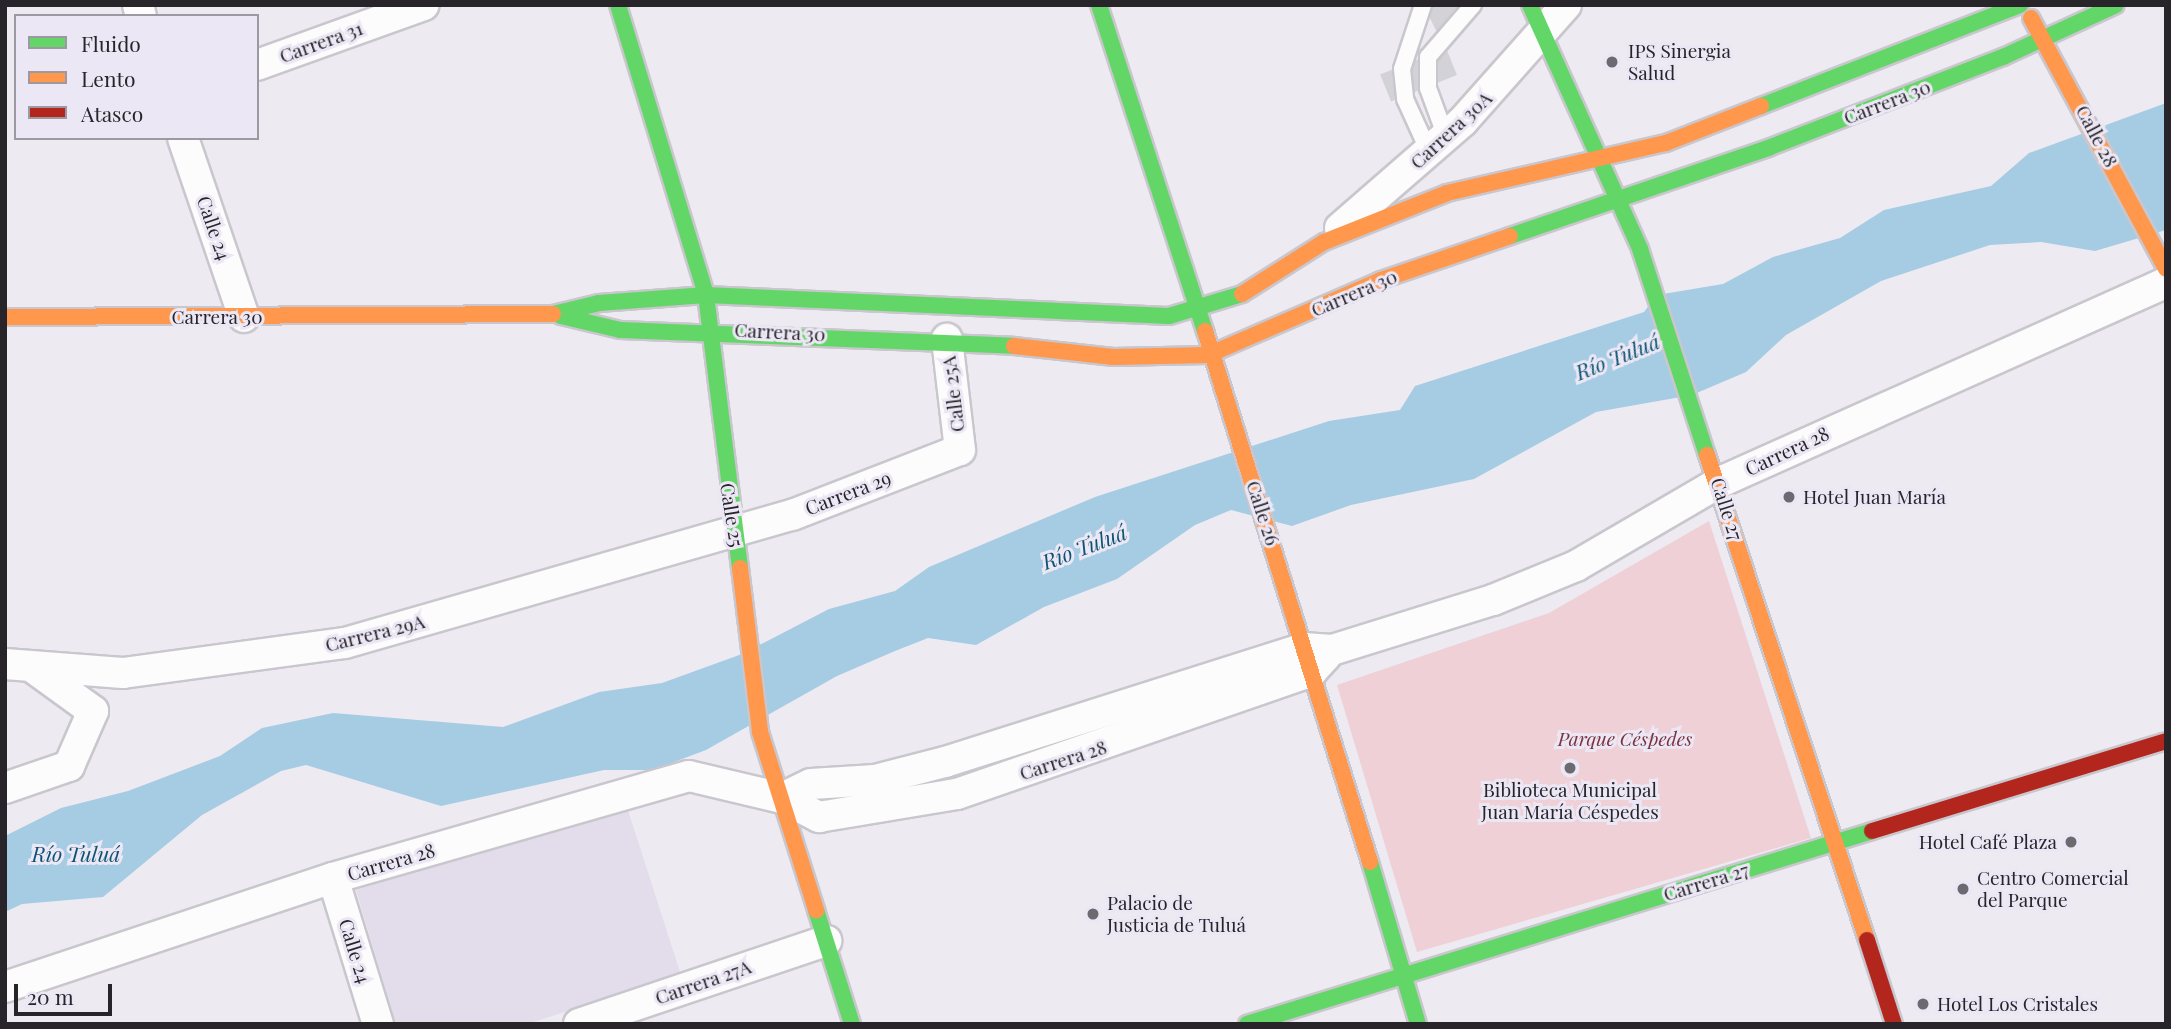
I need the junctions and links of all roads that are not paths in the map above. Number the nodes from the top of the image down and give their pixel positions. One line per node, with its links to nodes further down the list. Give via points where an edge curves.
1 (424, 5): 12 (street, Carrera 31)
2 (618, 5): 20 (main road, Calle 25)
3 (1099, 5): 21 (main road, Calle 26)
4 (1423, 5): 14 (lane, via 1402,69 1405,99)
5 (1473, 5): 14 (lane, via 1428,57 1428,88)
6 (1530, 5): 10 (main road, Calle 27)
7 (1566, 5): 10 (street, Carrera 30A)
8 (2022, 5): 11 (main road, Calle 28); 15 (main road, Carrera 30, via 1666,144)
9 (2116, 5): 11 (main road, Carrera 30)
10 (1542, 32): 14 (street, Carrera 30A); 15 (main road, Calle 27)
11 (2043, 40): 16 (main road, Carrera 30); 18 (main road, Calle 28)
12 (259, 64)
13 (184, 140): 24 (street, Calle 24)
14 (1438, 144): 17 (street, Carrera 30A)
15 (1601, 156): 16 (main road, Calle 27); 17 (main road, Carrera 30, via 1447,193)
16 (1619, 200): 27 (main road, Carrera 30, via 1381,280); 29 (main road, Calle 27, via 1640,249)
17 (1324, 242): 21 (main road, Carrera 30, via 1256,286)
18 (2166, 269)
19 (2166, 282): 29 (street, Carrera 28)
20 (706, 295): 21 (main road, Carrera 30, via 1136,317); 22 (main road, Carrera 30, via 599,303); 25 (main road, Calle 25)
21 (1197, 312): 27 (main road, Calle 26)
22 (554, 314): 24 (main road, Carrera 30); 25 (main road, Carrera 30, via 597,327)
23 (5, 317): 24 (main road, Carrera 30)
24 (244, 317)
25 (709, 329): 26 (main road, Carrera 30); 30 (main road, Calle 25)
26 (947, 339): 27 (main road, Carrera 30, via 1113,357); 28 (street, Calle 25A)
27 (1208, 355): 31 (main road, Calle 26)
28 (960, 450): 30 (street, Carrera 29)
29 (1718, 483): 31 (street, Carrera 28, via 1537,583); 37 (main road, Calle 27)
30 (734, 534): 33 (street, Carrera 29A, via 345,643 124,673); 36 (main road, Calle 25, via 760,732)
31 (1316, 656): 36 (street, Carrera 28, via 957,794 819,817); 40 (main road, Calle 26)
32 (5, 664): 33 (street, Carrera 29A)
33 (35, 669): 35 (street, via 93,711 69,766)
34 (2166, 741): 37 (main road, Carrera 27)
35 (5, 788)
36 (782, 798): 38 (street, Carrera 28, via 689,776); 39 (main road, Calle 25)
37 (1837, 841): 40 (main road, Carrera 27); 47 (main road, Calle 27)
38 (333, 878): 41 (street, Carrera 28); 42 (street, Calle 24)
39 (826, 941): 43 (street, Carrera 27A); 44 (main road, Calle 25)
40 (1403, 976): 45 (main road, Carrera 27); 46 (main road, Calle 26)
41 (5, 987)
42 (378, 1024)
43 (579, 1024)
44 (852, 1024)
45 (1247, 1024)
46 (1418, 1024)
47 (1894, 1024)

